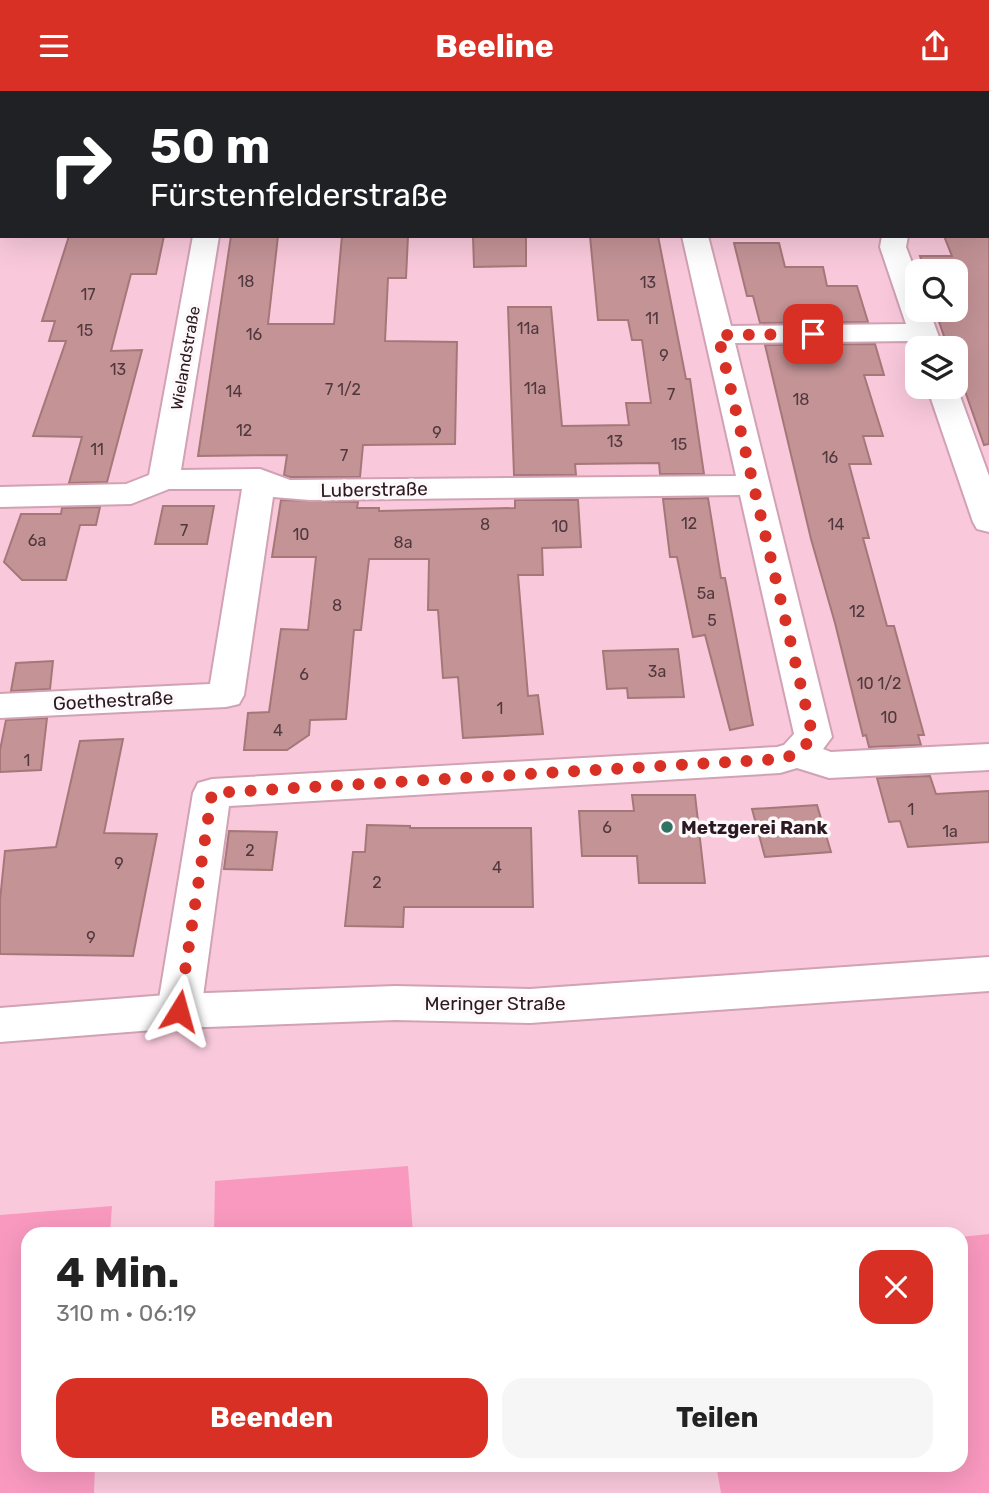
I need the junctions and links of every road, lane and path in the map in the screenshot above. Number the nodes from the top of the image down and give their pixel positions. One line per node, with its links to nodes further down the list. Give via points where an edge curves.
1 (206, 238): 9 (street, Wielandstraße)
2 (695, 238): 4 (street)
3 (894, 238): 5 (street, via 892,247)
4 (718, 335): 6 (street); 10 (street)
5 (925, 336)
6 (905, 339)
7 (946, 399): 12 (street)
8 (260, 479): 9 (street, Luberstraße); 10 (street, Luberstraße, via 285,490); 13 (street, Goethestraße, via 226,695)
9 (164, 480): 11 (street, Luberstraße, via 131,494)
10 (752, 485): 14 (street, via 813,737)
11 (0, 497)
12 (989, 522)
13 (0, 706)
14 (797, 754): 15 (street, via 829,765); 17 (street, via 779,759 212,793)
15 (989, 757)
16 (989, 974): 17 (street, Meringer Straße, via 530,1006 395,1003)
17 (179, 1011): 18 (street, Meringer Straße)
18 (0, 1025)

